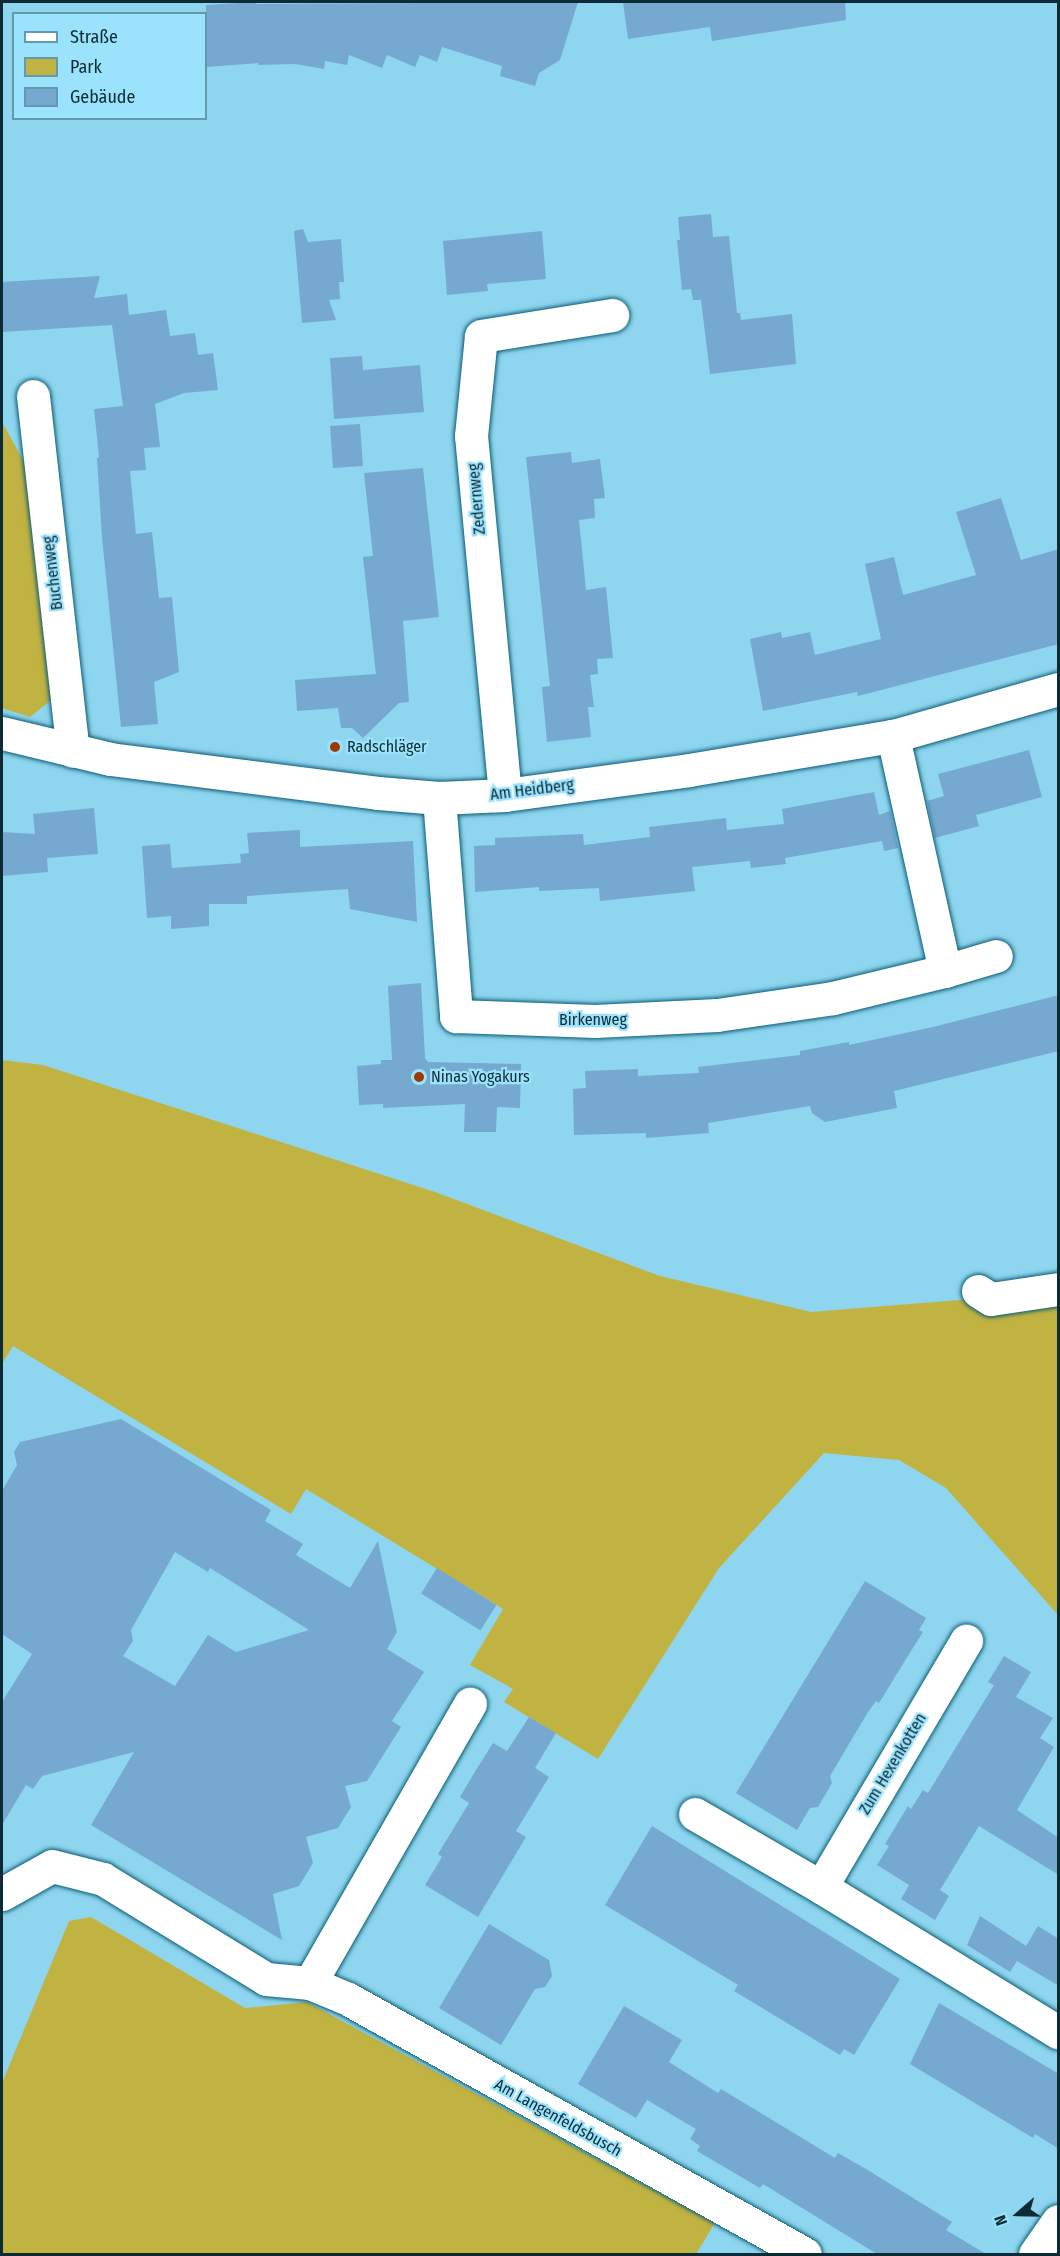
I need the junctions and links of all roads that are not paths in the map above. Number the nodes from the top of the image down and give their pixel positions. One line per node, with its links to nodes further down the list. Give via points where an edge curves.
1 (612, 315): 7 (street, Zedernweg, via 481,336 471,436)
2 (33, 396): 6 (street, Buchenweg)
3 (1059, 689): 5 (street, Am Heidberg)
4 (2, 733): 6 (street, Am Heidberg)
5 (892, 736): 7 (street, Am Heidberg, via 689,770); 10 (street)
6 (73, 751): 8 (street, Am Heidberg, via 110,759)
7 (505, 795): 8 (street, Am Heidberg)
8 (439, 798): 10 (street, Birkenweg, via 456,1017 596,1021 717,1016 833,998)
9 (996, 956): 10 (street, Birkenweg)
10 (945, 971)
11 (1059, 1289): 12 (street, via 991,1299)
12 (978, 1291)
13 (966, 1641): 16 (street, Zum Hexenkotten)
14 (470, 1704): 18 (street)
15 (695, 1814): 16 (street)
16 (820, 1887): 19 (street)
17 (2, 1894): 18 (street, Am Langenfeldsbusch, via 52,1866 103,1879 266,1979)
18 (310, 1983): 21 (street, Am Langenfeldsbusch, via 348,1999)
19 (1059, 2032)
20 (1059, 2221): 22 (street)
21 (805, 2254)
22 (1035, 2254)

